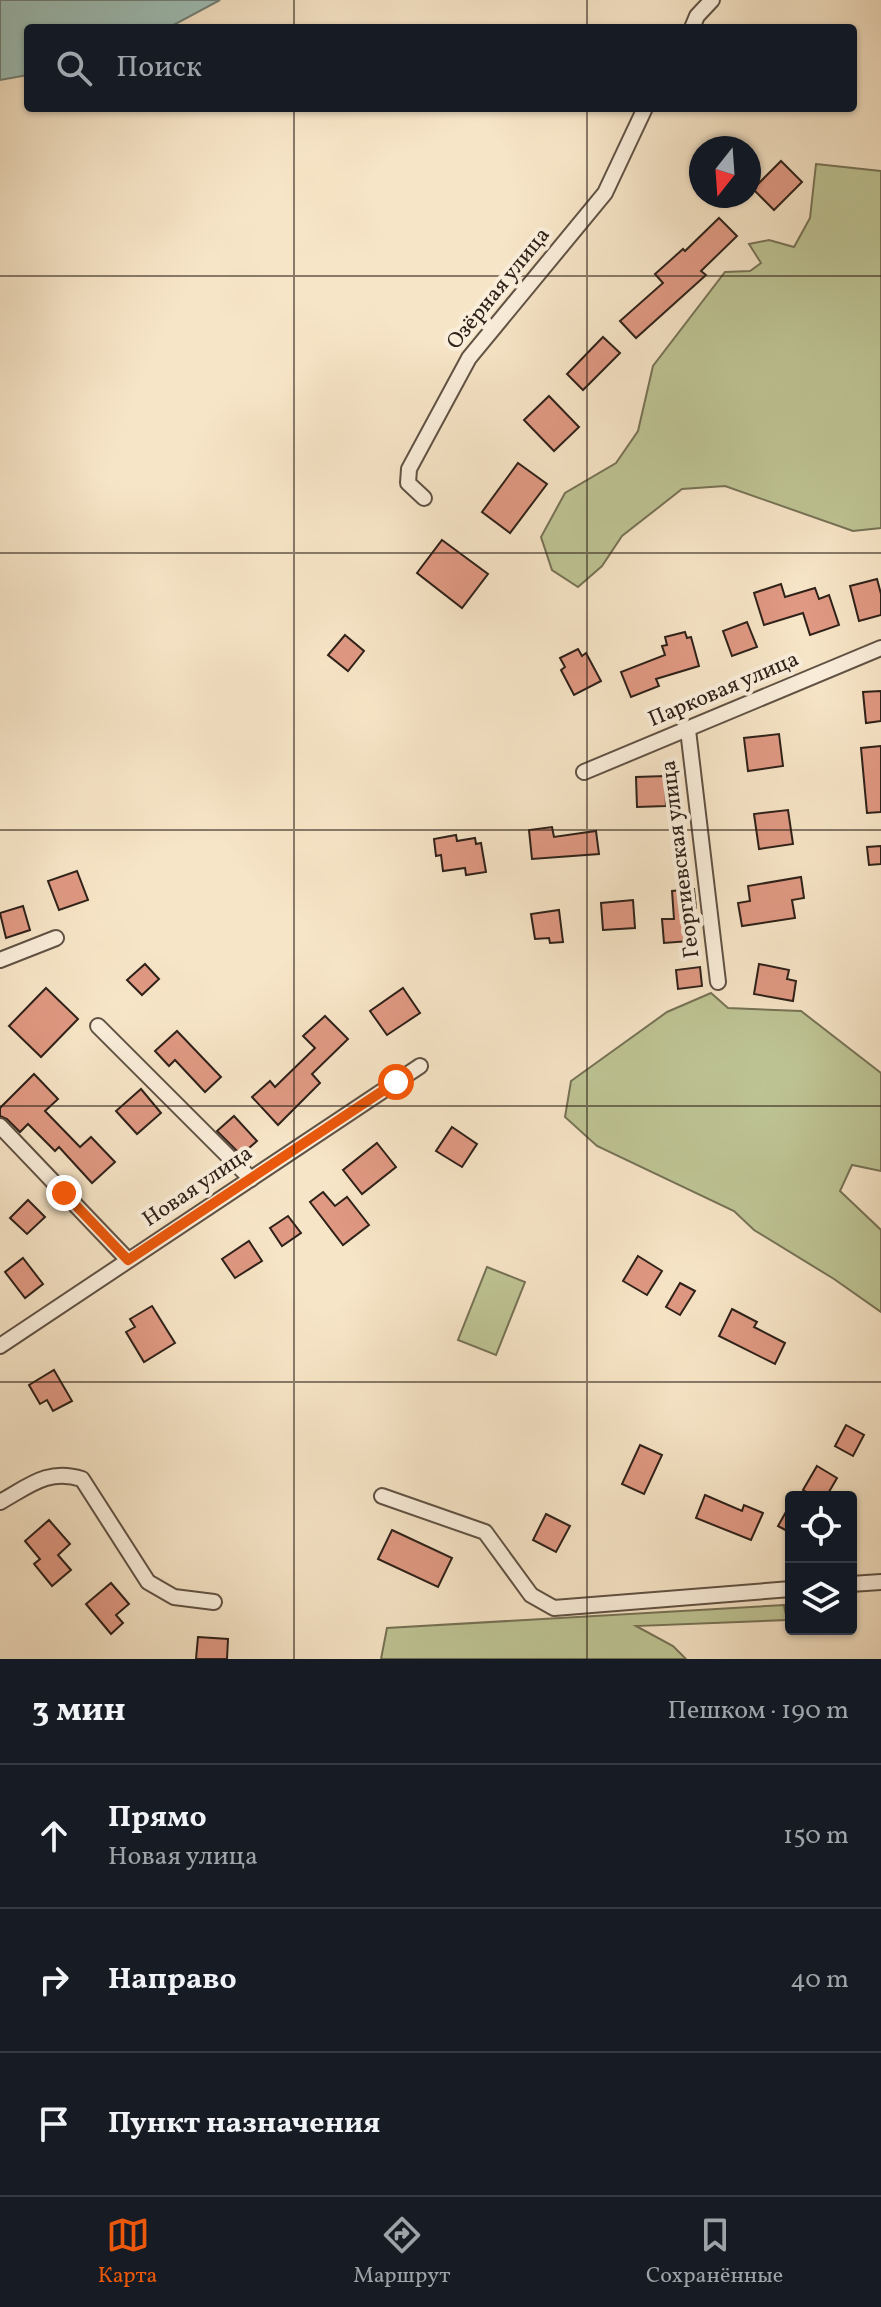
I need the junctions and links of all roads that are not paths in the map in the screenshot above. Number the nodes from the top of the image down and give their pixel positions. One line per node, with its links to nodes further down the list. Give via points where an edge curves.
1 (712, 0): 2 (street)
2 (694, 24)
3 (643, 112): 4 (street, Озёрная улица, via 605,193 469,358 409,469 408,483)
4 (424, 498)
5 (881, 648): 6 (street, Парковая улица)
6 (688, 730): 7 (street, Парковая улица); 10 (street, Георгиевская улица)
7 (584, 772)
8 (56, 938): 9 (street)
9 (0, 960)
10 (718, 982)
11 (98, 1026): 14 (street)
12 (420, 1066): 14 (street, Новая улица)
13 (0, 1126): 15 (street)
14 (251, 1179): 15 (street, Новая улица)
15 (128, 1260): 16 (street, Новая улица)
16 (0, 1346)
17 (382, 1496): 21 (street, via 485,1532 531,1595 554,1608)
18 (0, 1502): 22 (street, via 50,1475 82,1479 148,1582 174,1597)
19 (881, 1582): 20 (street)
20 (857, 1584)
21 (785, 1589)
22 (214, 1602)

